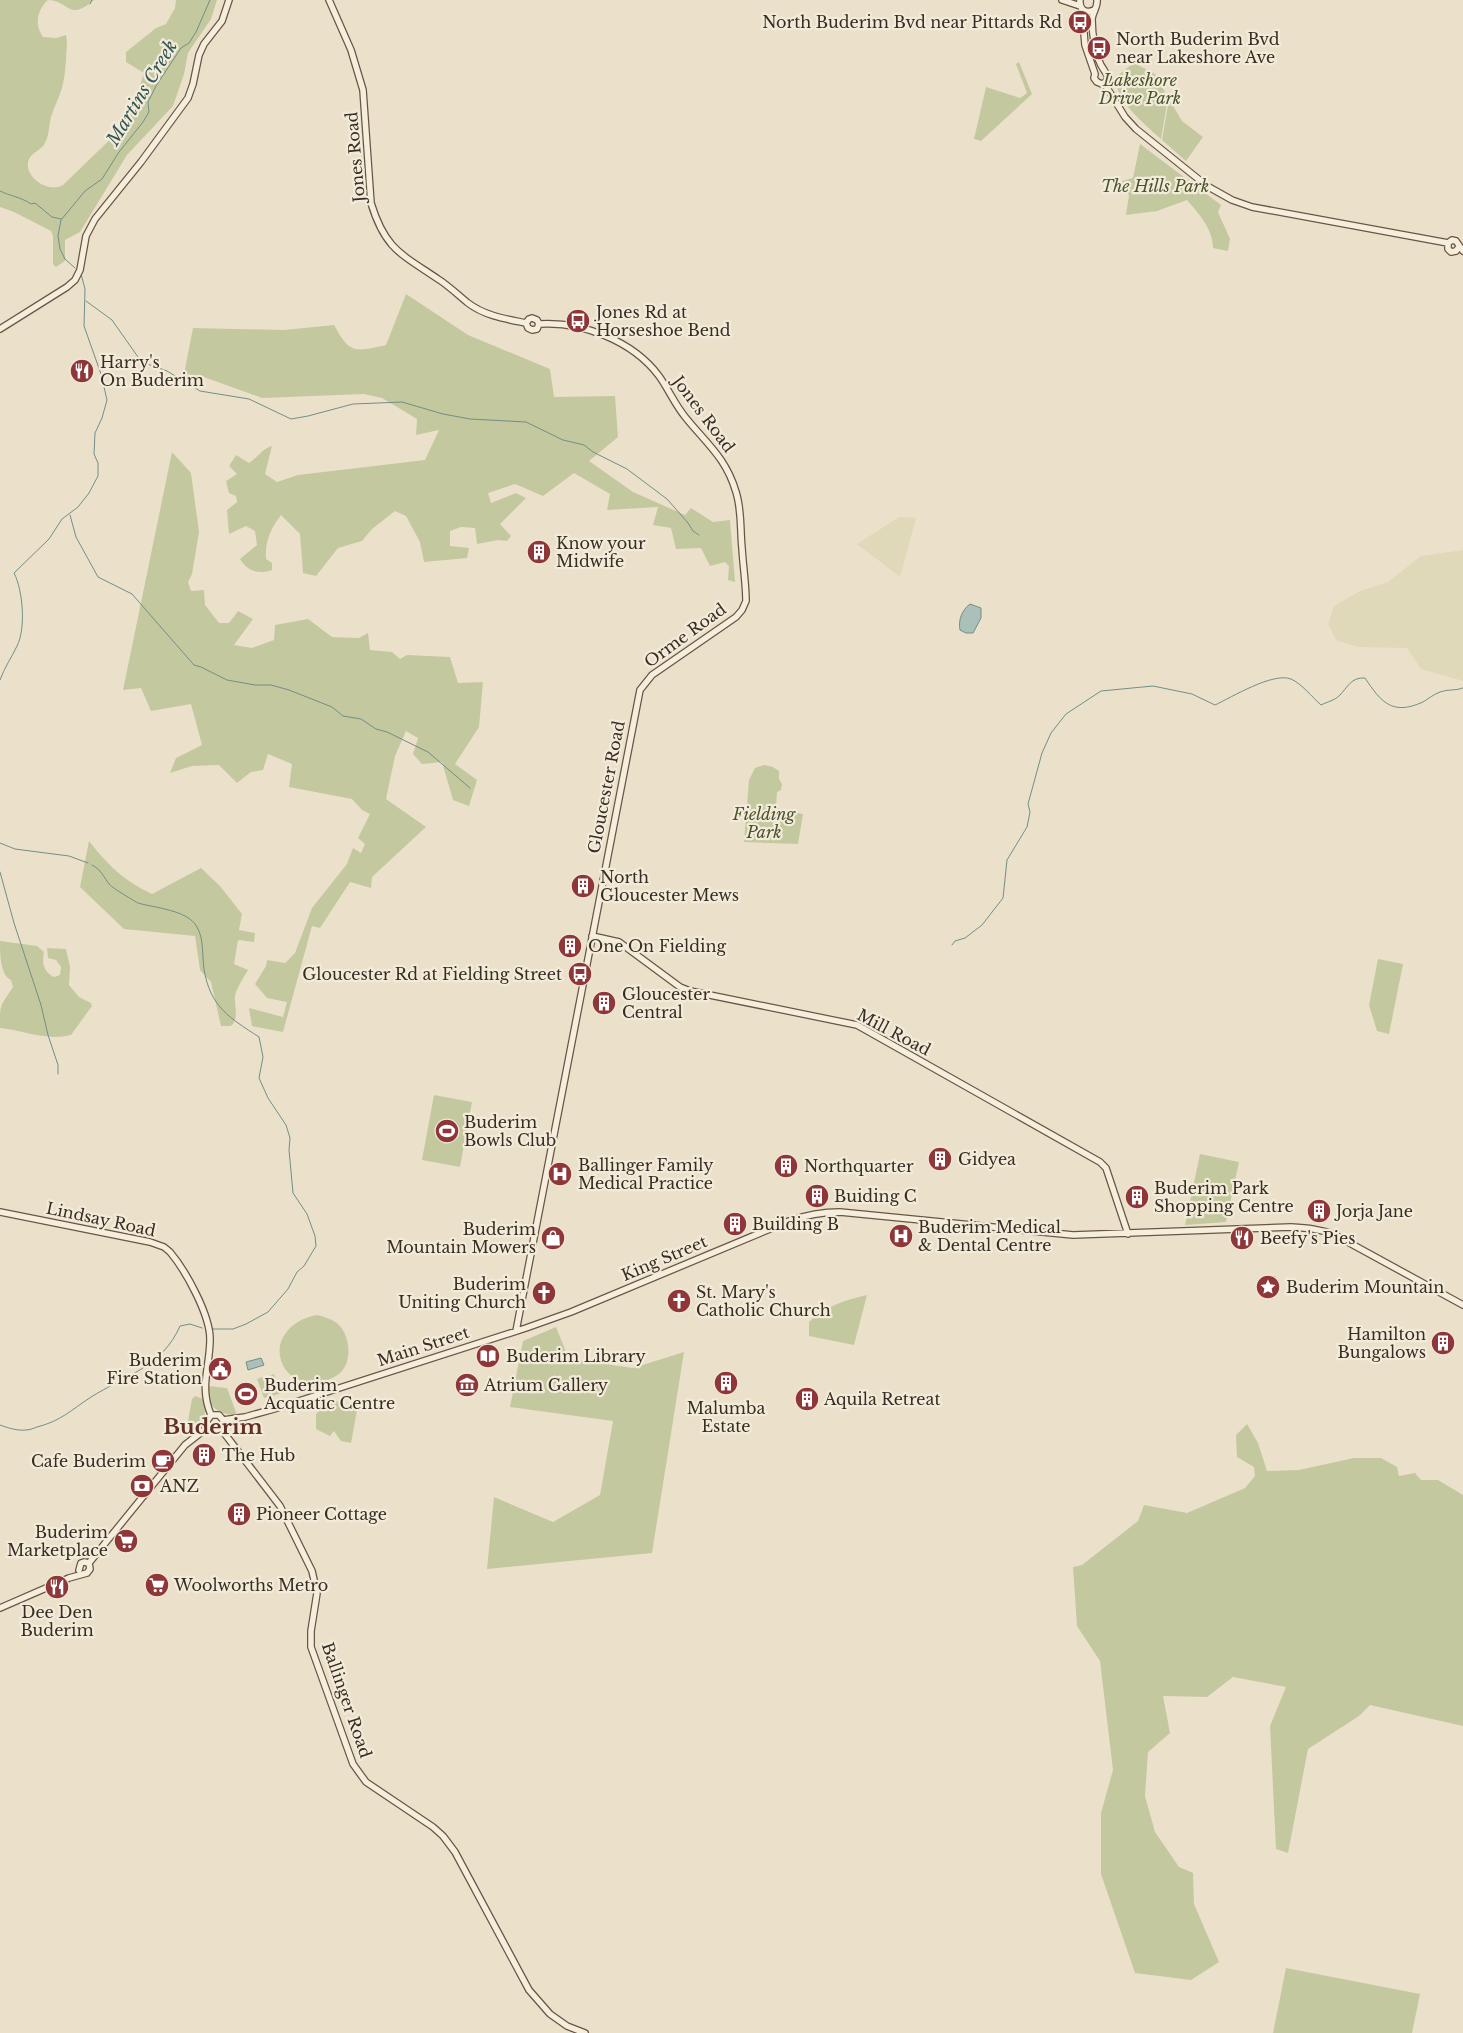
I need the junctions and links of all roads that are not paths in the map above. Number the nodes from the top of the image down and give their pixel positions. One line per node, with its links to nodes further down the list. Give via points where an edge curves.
1 (229, 0): 11 (main road, via 222,21 201,50 188,98 94,219 86,236 82,263 75,280)
2 (329, 0): 12 (main road, Jones Road, via 351,50 363,90 372,203 376,221 385,237 401,256 439,279 469,304 496,317 526,323 532,330 539,324 591,330 635,352 660,377 685,417 719,454 732,480 740,507)
3 (1062, 0): 5 (main road)
4 (1097, 0): 6 (main road)
5 (1081, 5): 6 (main road, via 1089,12); 8 (main road, via 1085,44)
6 (1094, 10): 7 (main road, via 1093,33)
7 (1104, 70): 8 (main road); 9 (main road, via 1108,76)
8 (1095, 74): 9 (main road, via 1096,82)
9 (1104, 83): 10 (main road, via 1136,129 1225,197 1252,206 1448,244 1451,252)
10 (1461, 249)
11 (0, 329)
12 (746, 601): 13 (main road, Orme Road, via 736,617 652,674)
13 (640, 690): 14 (main road, Gloucester Road)
14 (592, 936): 16 (main road, Mill Road, via 619,942 690,991 857,1025 1100,1162 1106,1168); 18 (main road, Gloucester Road)
15 (0, 1212): 19 (main road, Lindsay Road, via 150,1242 170,1252 198,1299 209,1325 210,1350 204,1391)
16 (1128, 1234): 17 (main road, King Street, via 1291,1227 1324,1230); 18 (main road, King Street, via 1073,1235 840,1212 815,1213 571,1312)
17 (1463, 1305)
18 (516, 1331): 20 (main road, Main Street, via 245,1417)
19 (211, 1415): 20 (main road, via 219,1415); 21 (main road, via 207,1419)
20 (223, 1420): 22 (main road)
21 (208, 1427): 22 (main road, via 213,1431); 23 (main road, via 185,1445)
22 (221, 1429): 26 (main road, Ballinger Road, via 280,1506 312,1571 317,1594 311,1631 313,1653 348,1752 360,1774 375,1789 443,1836 455,1852 528,1990 550,2014 574,2030)
23 (89, 1564): 24 (main road, via 90,1571); 24 (main road, via 81,1563)
24 (81, 1572): 25 (main road)
25 (0, 1608)
26 (585, 2033)

